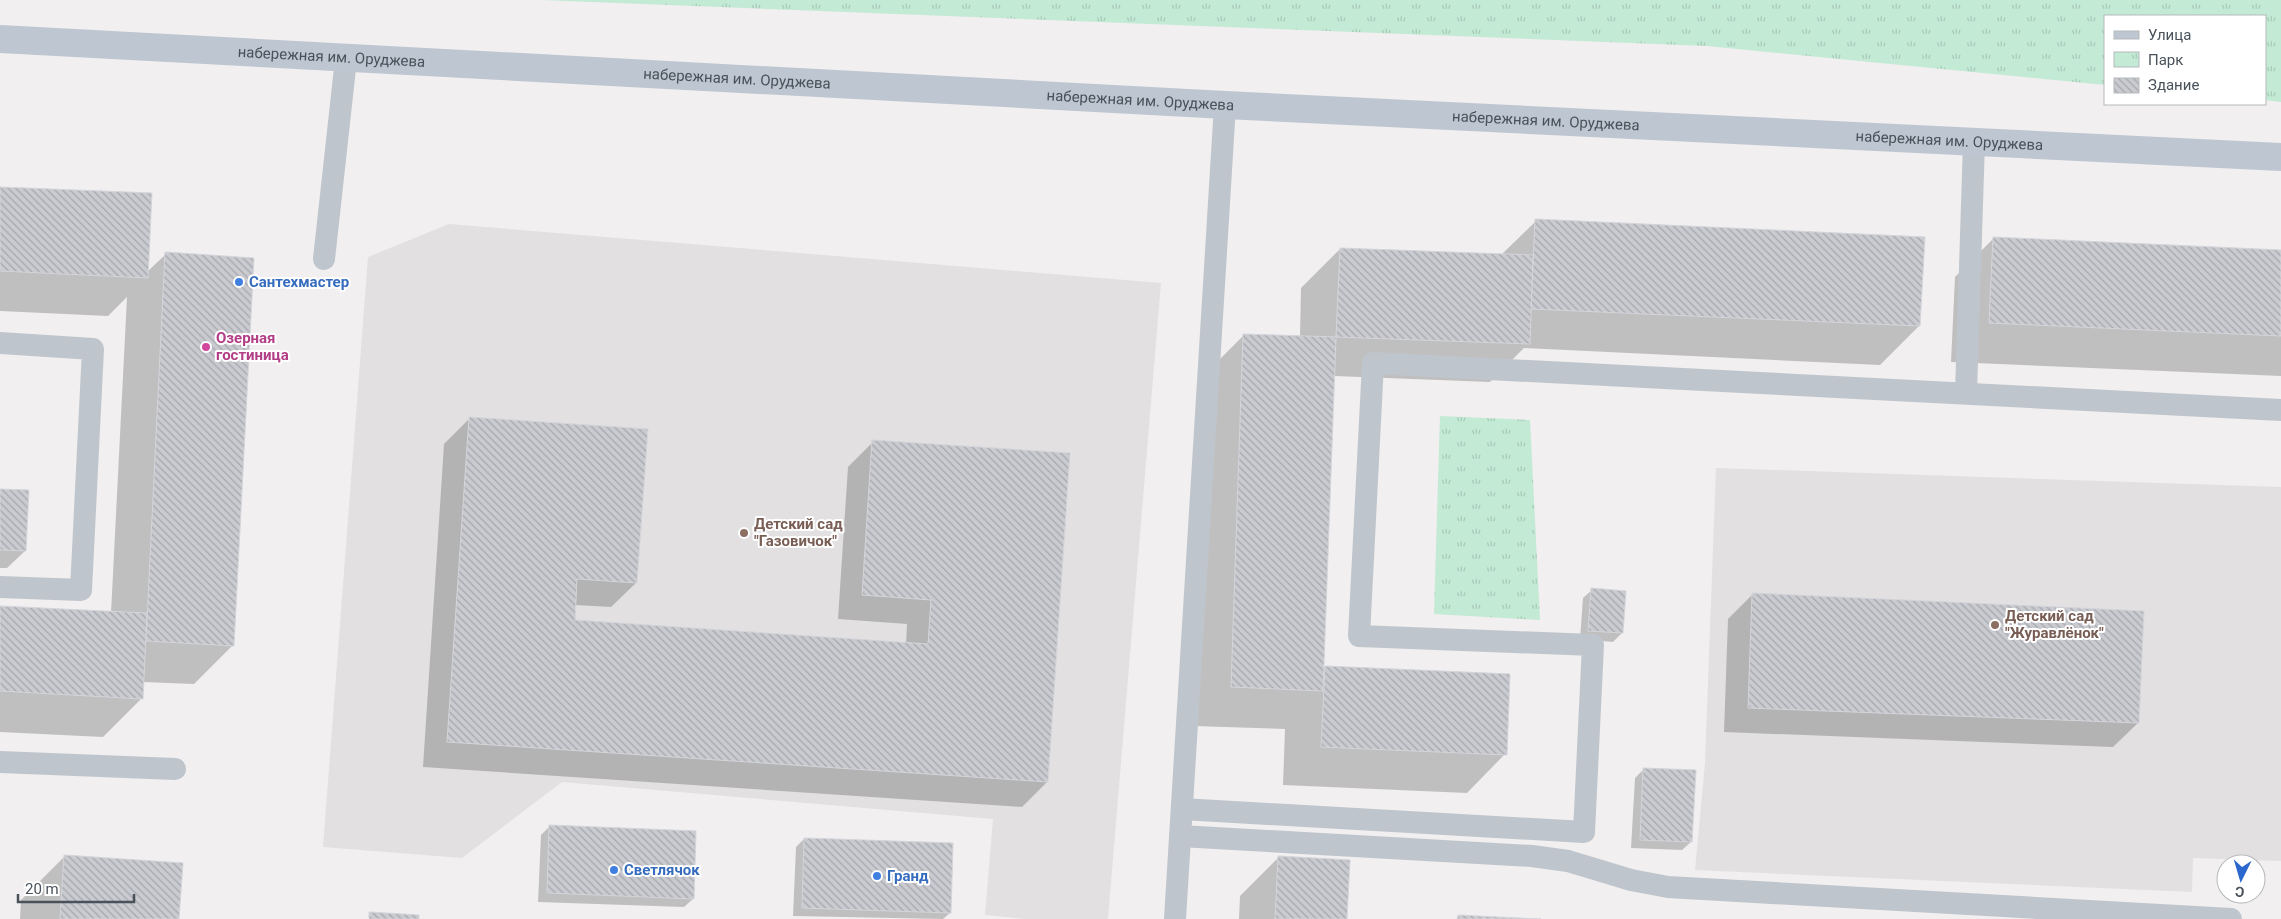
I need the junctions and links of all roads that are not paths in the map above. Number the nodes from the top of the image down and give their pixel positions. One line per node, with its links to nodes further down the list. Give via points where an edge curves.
1 (0, 39): 2 (street, набережная им. Оруджева)
2 (346, 59): 3 (street, набережная им. Оруджева); 6 (lane)
3 (1225, 106): 4 (street, набережная им. Оруджева); 13 (lane)
4 (1974, 142): 5 (street, набережная им. Оруджева); 8 (lane)
5 (2281, 157)
6 (324, 258)
7 (0, 343): 10 (lane, via 92,349 81,590)
8 (1966, 393): 9 (lane); 13 (lane, via 1373,363 1359,636 1593,644 1584,832)
9 (2281, 410)
10 (0, 587)
11 (0, 762): 12 (lane)
12 (175, 769)
13 (1182, 809): 14 (lane)
14 (1180, 836): 15 (lane); 16 (lane, via 1532,856 1568,861 1631,880 1668,887)
15 (1176, 919)
16 (2231, 919)

